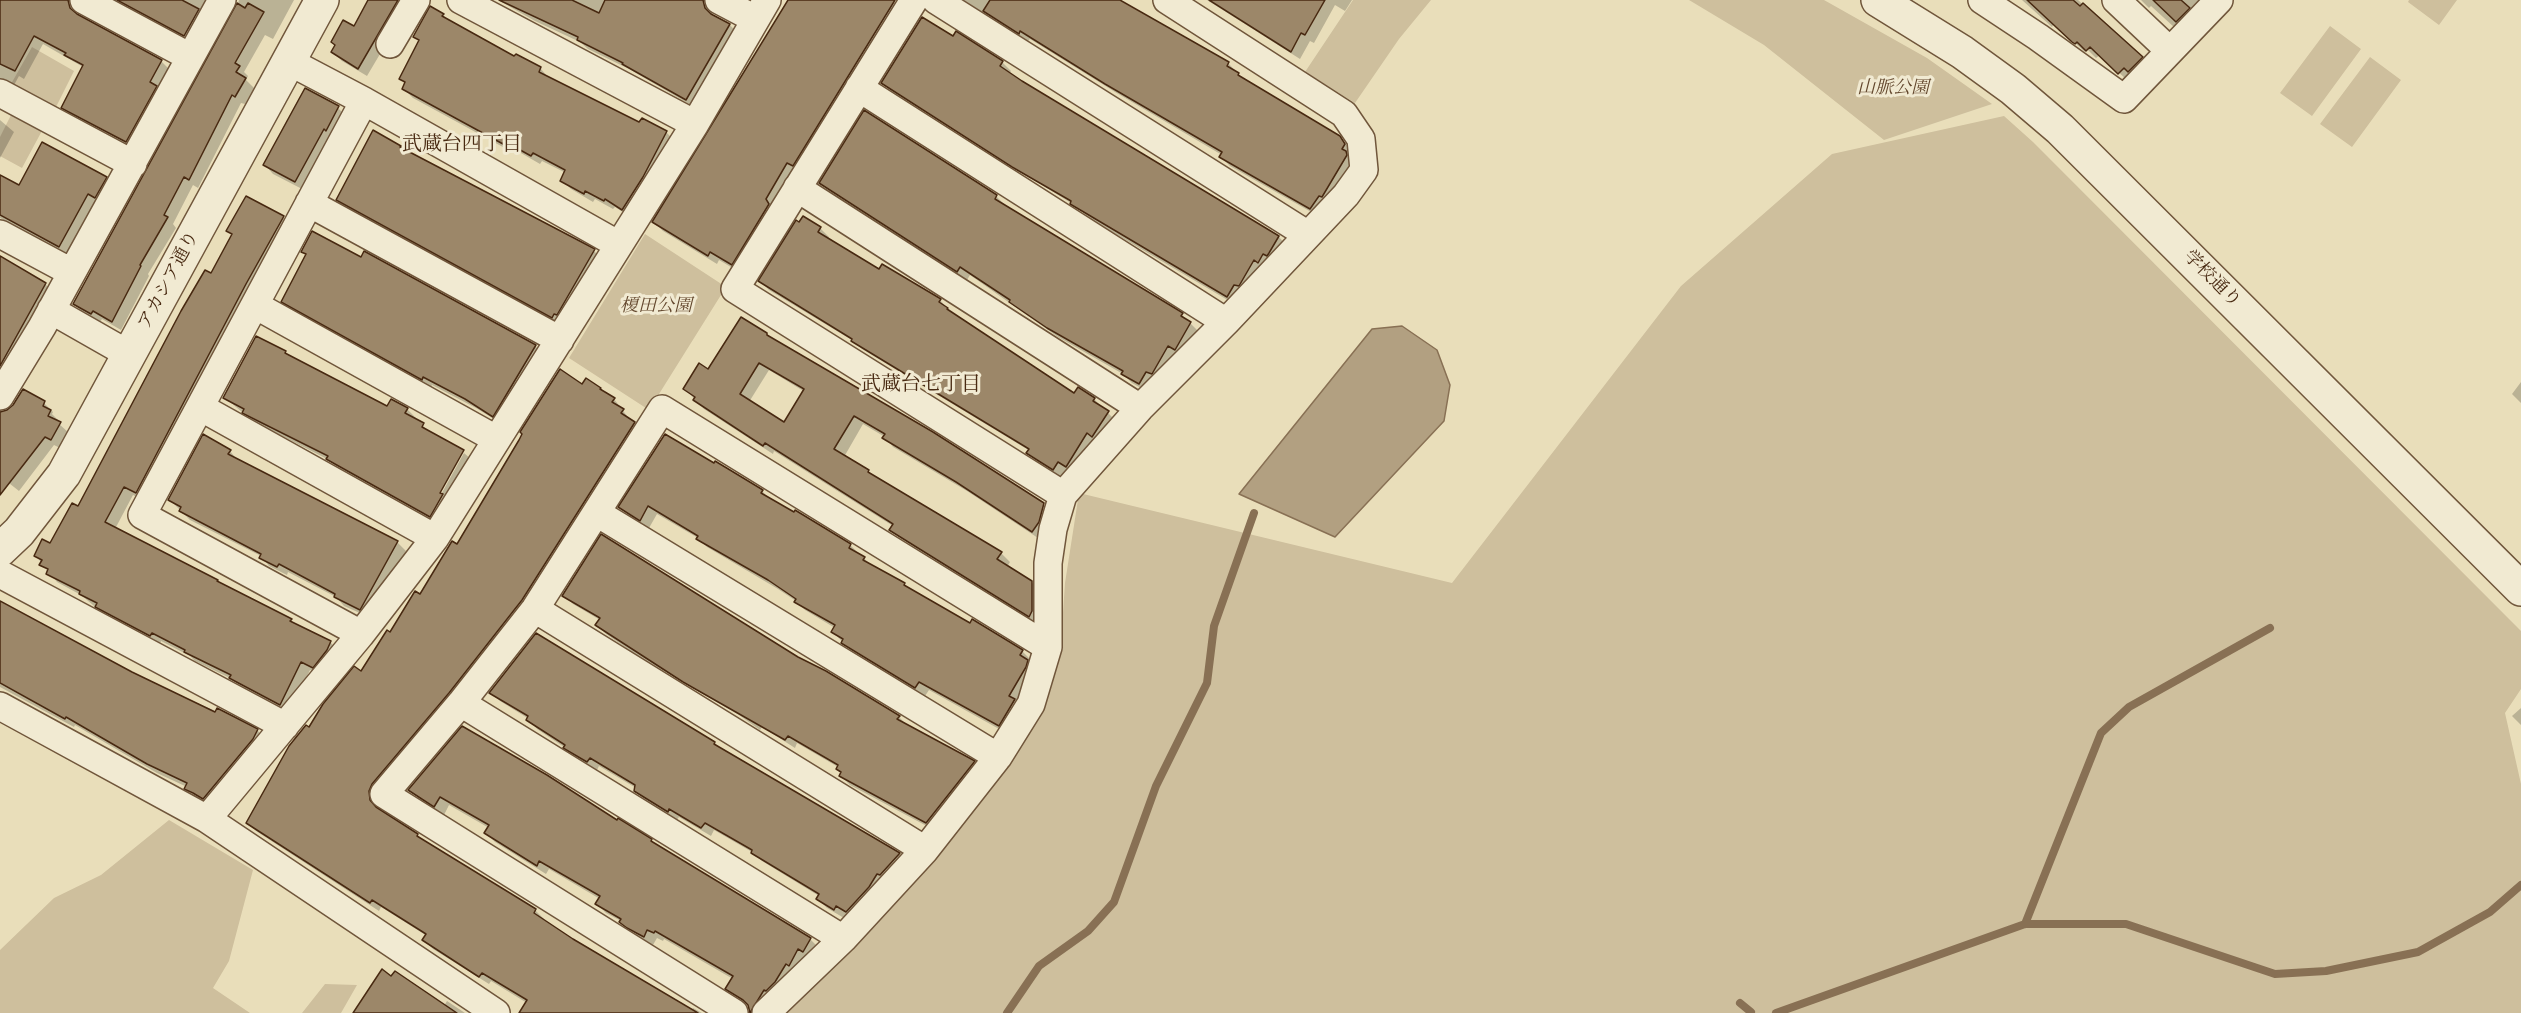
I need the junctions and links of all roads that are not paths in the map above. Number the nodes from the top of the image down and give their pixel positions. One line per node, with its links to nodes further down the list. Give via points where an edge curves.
1 (84, 0): 17 (street)
2 (222, 0): 17 (street)
3 (322, 0): 18 (street, アカシア通り)
4 (416, 0): 15 (street)
5 (461, 0): 22 (street)
6 (719, 0): 14 (street)
7 (914, 0): 19 (street)
8 (936, 0): 27 (street)
9 (1167, 0): 27 (street, via 1344,114 1361,138 1364,170)
10 (1878, 0): 44 (street, 学校通り, via 1962,52 2060,129)
11 (1982, 0): 16 (street, via 2124,99)
12 (2116, 0): 16 (street)
13 (2219, 0): 16 (street)
14 (761, 10): 22 (street)
15 (390, 44)
16 (2170, 51)
17 (190, 57): 23 (street)
18 (288, 61): 21 (street); 34 (street, アカシア通り)
19 (859, 88): 24 (street); 32 (street)
20 (0, 93): 23 (street)
21 (364, 101): 25 (street); 28 (street)
22 (695, 124): 28 (street)
23 (133, 164): 29 (street)
24 (797, 188): 37 (street); 39 (street, via 735,289)
25 (309, 203): 30 (street); 33 (street)
26 (0, 234): 29 (street)
27 (1308, 235): 32 (street)
28 (620, 245): 33 (street)
29 (71, 272): 31 (street)
30 (255, 305): 36 (street); 38 (street)
31 (51, 310): 34 (street); 35 (street)
32 (1226, 322): 37 (street)
33 (560, 340): 38 (street)
34 (130, 355): 42 (street, アカシア通り, via 64,474)
35 (4, 380)
36 (200, 407): 41 (street); 46 (street, via 142,515)
37 (1140, 408): 39 (street)
38 (496, 439): 41 (street)
39 (1063, 495): 47 (street, via 1048,563)
40 (597, 513): 45 (street); 47 (street, via 662,409); 51 (street)
41 (435, 538): 46 (street)
42 (0, 550)
43 (0, 574): 50 (street)
44 (2521, 589)
45 (535, 609): 48 (street); 53 (street)
46 (361, 634): 50 (street)
47 (1048, 647): 51 (street, via 1031,704)
48 (461, 703): 54 (street); 56 (street, via 384,794)
49 (0, 706): 52 (street)
50 (285, 726): 52 (street)
51 (998, 757): 53 (street)
52 (207, 819): 55 (street)
53 (925, 850): 54 (street)
54 (843, 939): 57 (street)
55 (496, 1013)
56 (734, 1013)
57 (766, 1013)

